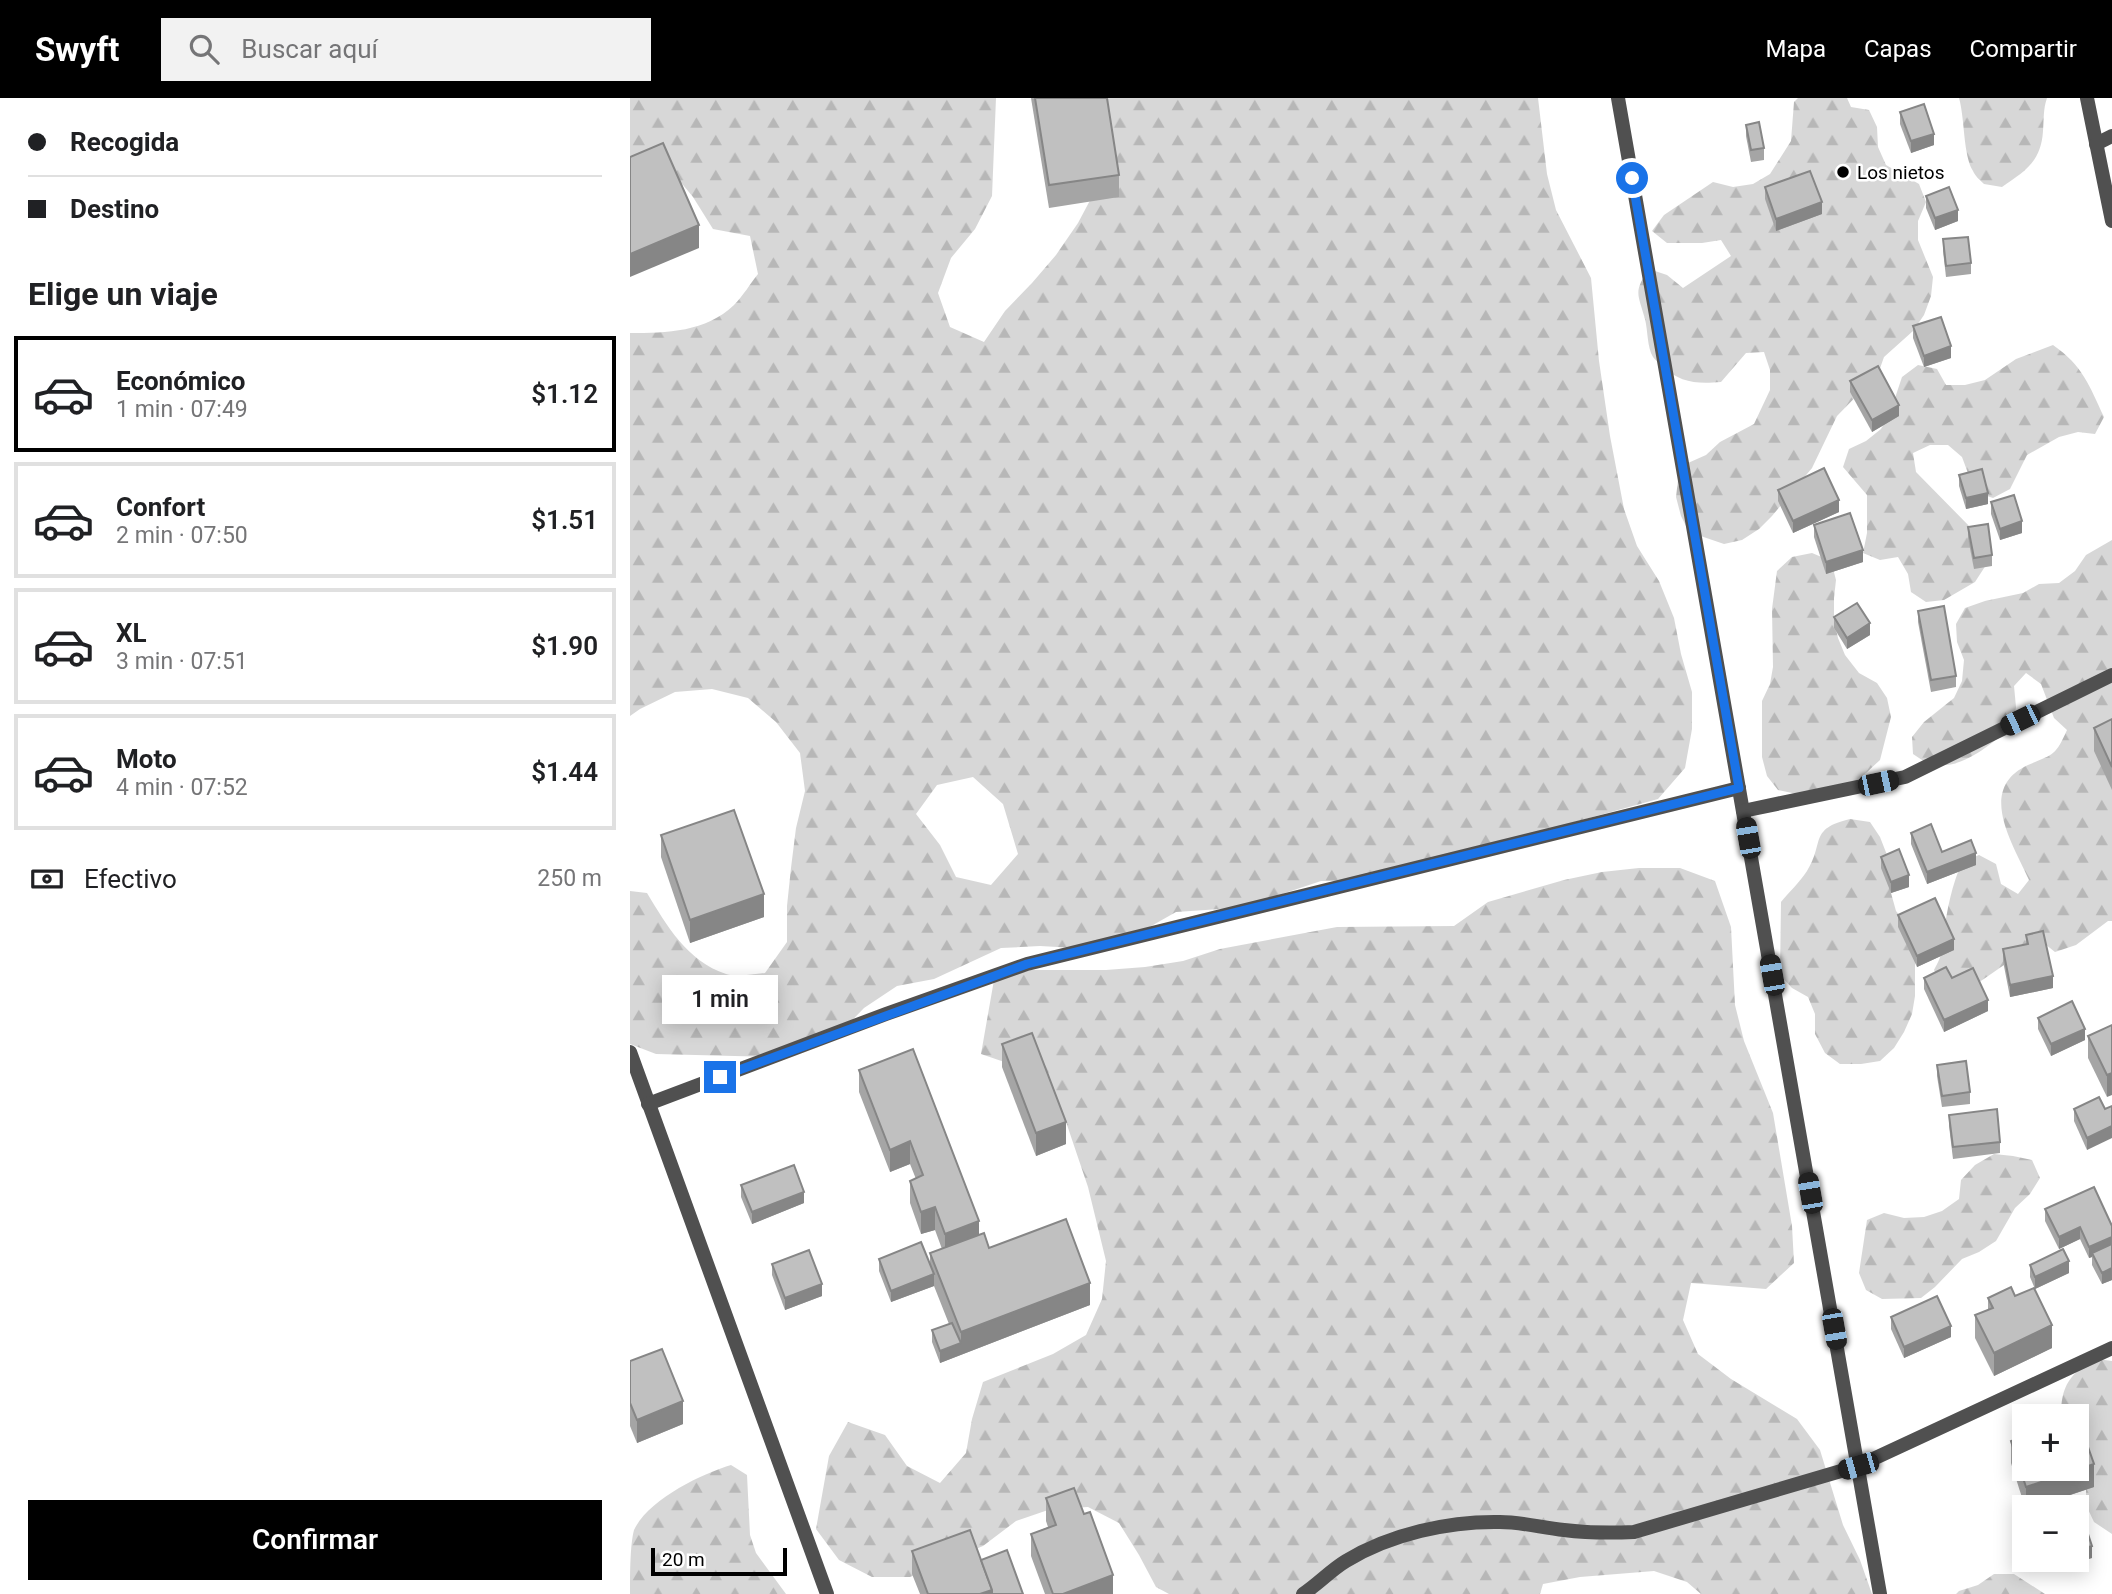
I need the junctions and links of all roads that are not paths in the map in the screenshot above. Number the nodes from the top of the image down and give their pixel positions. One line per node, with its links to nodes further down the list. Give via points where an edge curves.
1 (1618, 98): 7 (street)
2 (2087, 98): 4 (street)
3 (2112, 136): 4 (street)
4 (2096, 144): 5 (street)
5 (2112, 221)
6 (2112, 675): 8 (street, via 1905,777)
7 (1739, 788): 8 (street); 10 (street, via 1027,964)
8 (1743, 811): 13 (street)
9 (630, 1052): 10 (street)
10 (647, 1099): 11 (street); 14 (street)
11 (630, 1101)
12 (2112, 1348): 13 (street)
13 (1858, 1466): 15 (street, via 1634,1532 1567,1531 1503,1521 1460,1523 1379,1545 1344,1562); 16 (street)
14 (827, 1594)
15 (1303, 1594)
16 (1880, 1594)

